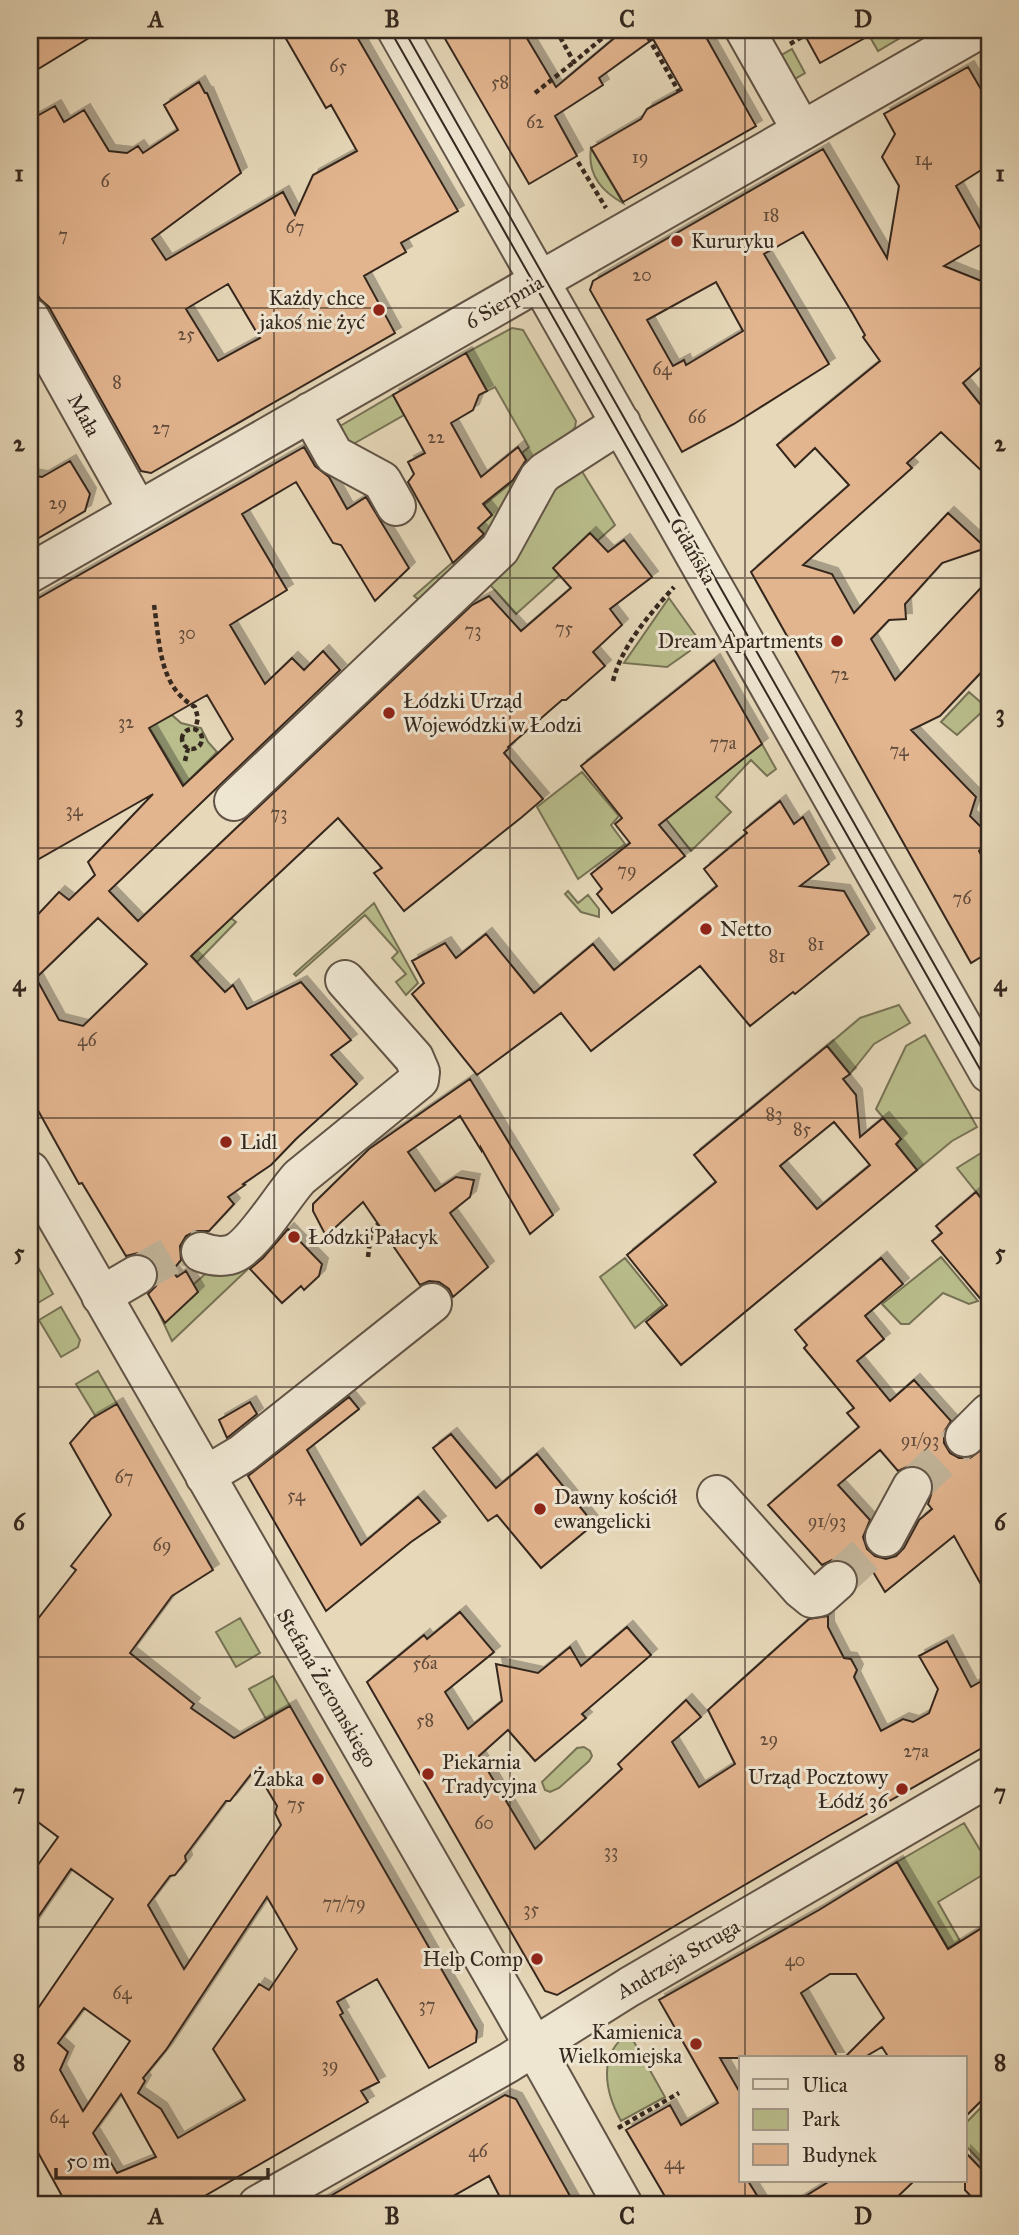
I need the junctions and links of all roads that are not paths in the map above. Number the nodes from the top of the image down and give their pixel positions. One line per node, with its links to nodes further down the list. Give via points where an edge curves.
1 (397, 30): 5 (street, Gdańska)
2 (745, 30): 4 (street)
3 (978, 30): 4 (street, 6 Sierpnia)
4 (802, 131): 5 (street, 6 Sierpnia)
5 (540, 281): 7 (street, 6 Sierpnia); 8 (street, Gdańska)
6 (30, 318): 10 (street, Mała)
7 (310, 412): 9 (street, via 334,455 382,481); 10 (street, 6 Sierpnia)
8 (621, 423): 12 (street, via 545,472 500,549); 14 (street, Gdańska)
9 (396, 506)
10 (138, 511): 11 (street, 6 Sierpnia)
11 (30, 573)
12 (234, 801)
13 (345, 980): 16 (street, via 414,1058 419,1080 300,1177 237,1251 228,1255)
14 (989, 1073)
15 (30, 1171): 18 (street, Stefana Żeromskiego)
16 (201, 1252)
17 (136, 1275): 18 (street)
18 (101, 1296): 20 (street, Stefana Żeromskiego)
19 (432, 1303): 20 (street, via 243,1454)
20 (205, 1476): 26 (street, Stefana Żeromskiego)
21 (912, 1487): 23 (street)
22 (717, 1495): 24 (street, via 812,1598)
23 (886, 1537)
24 (837, 1581)
25 (989, 1777): 26 (street, Andrzeja Struga)
26 (534, 2047): 27 (street, Andrzeja Struga); 28 (street, Stefana Żeromskiego)
27 (258, 2205)
28 (622, 2205)

